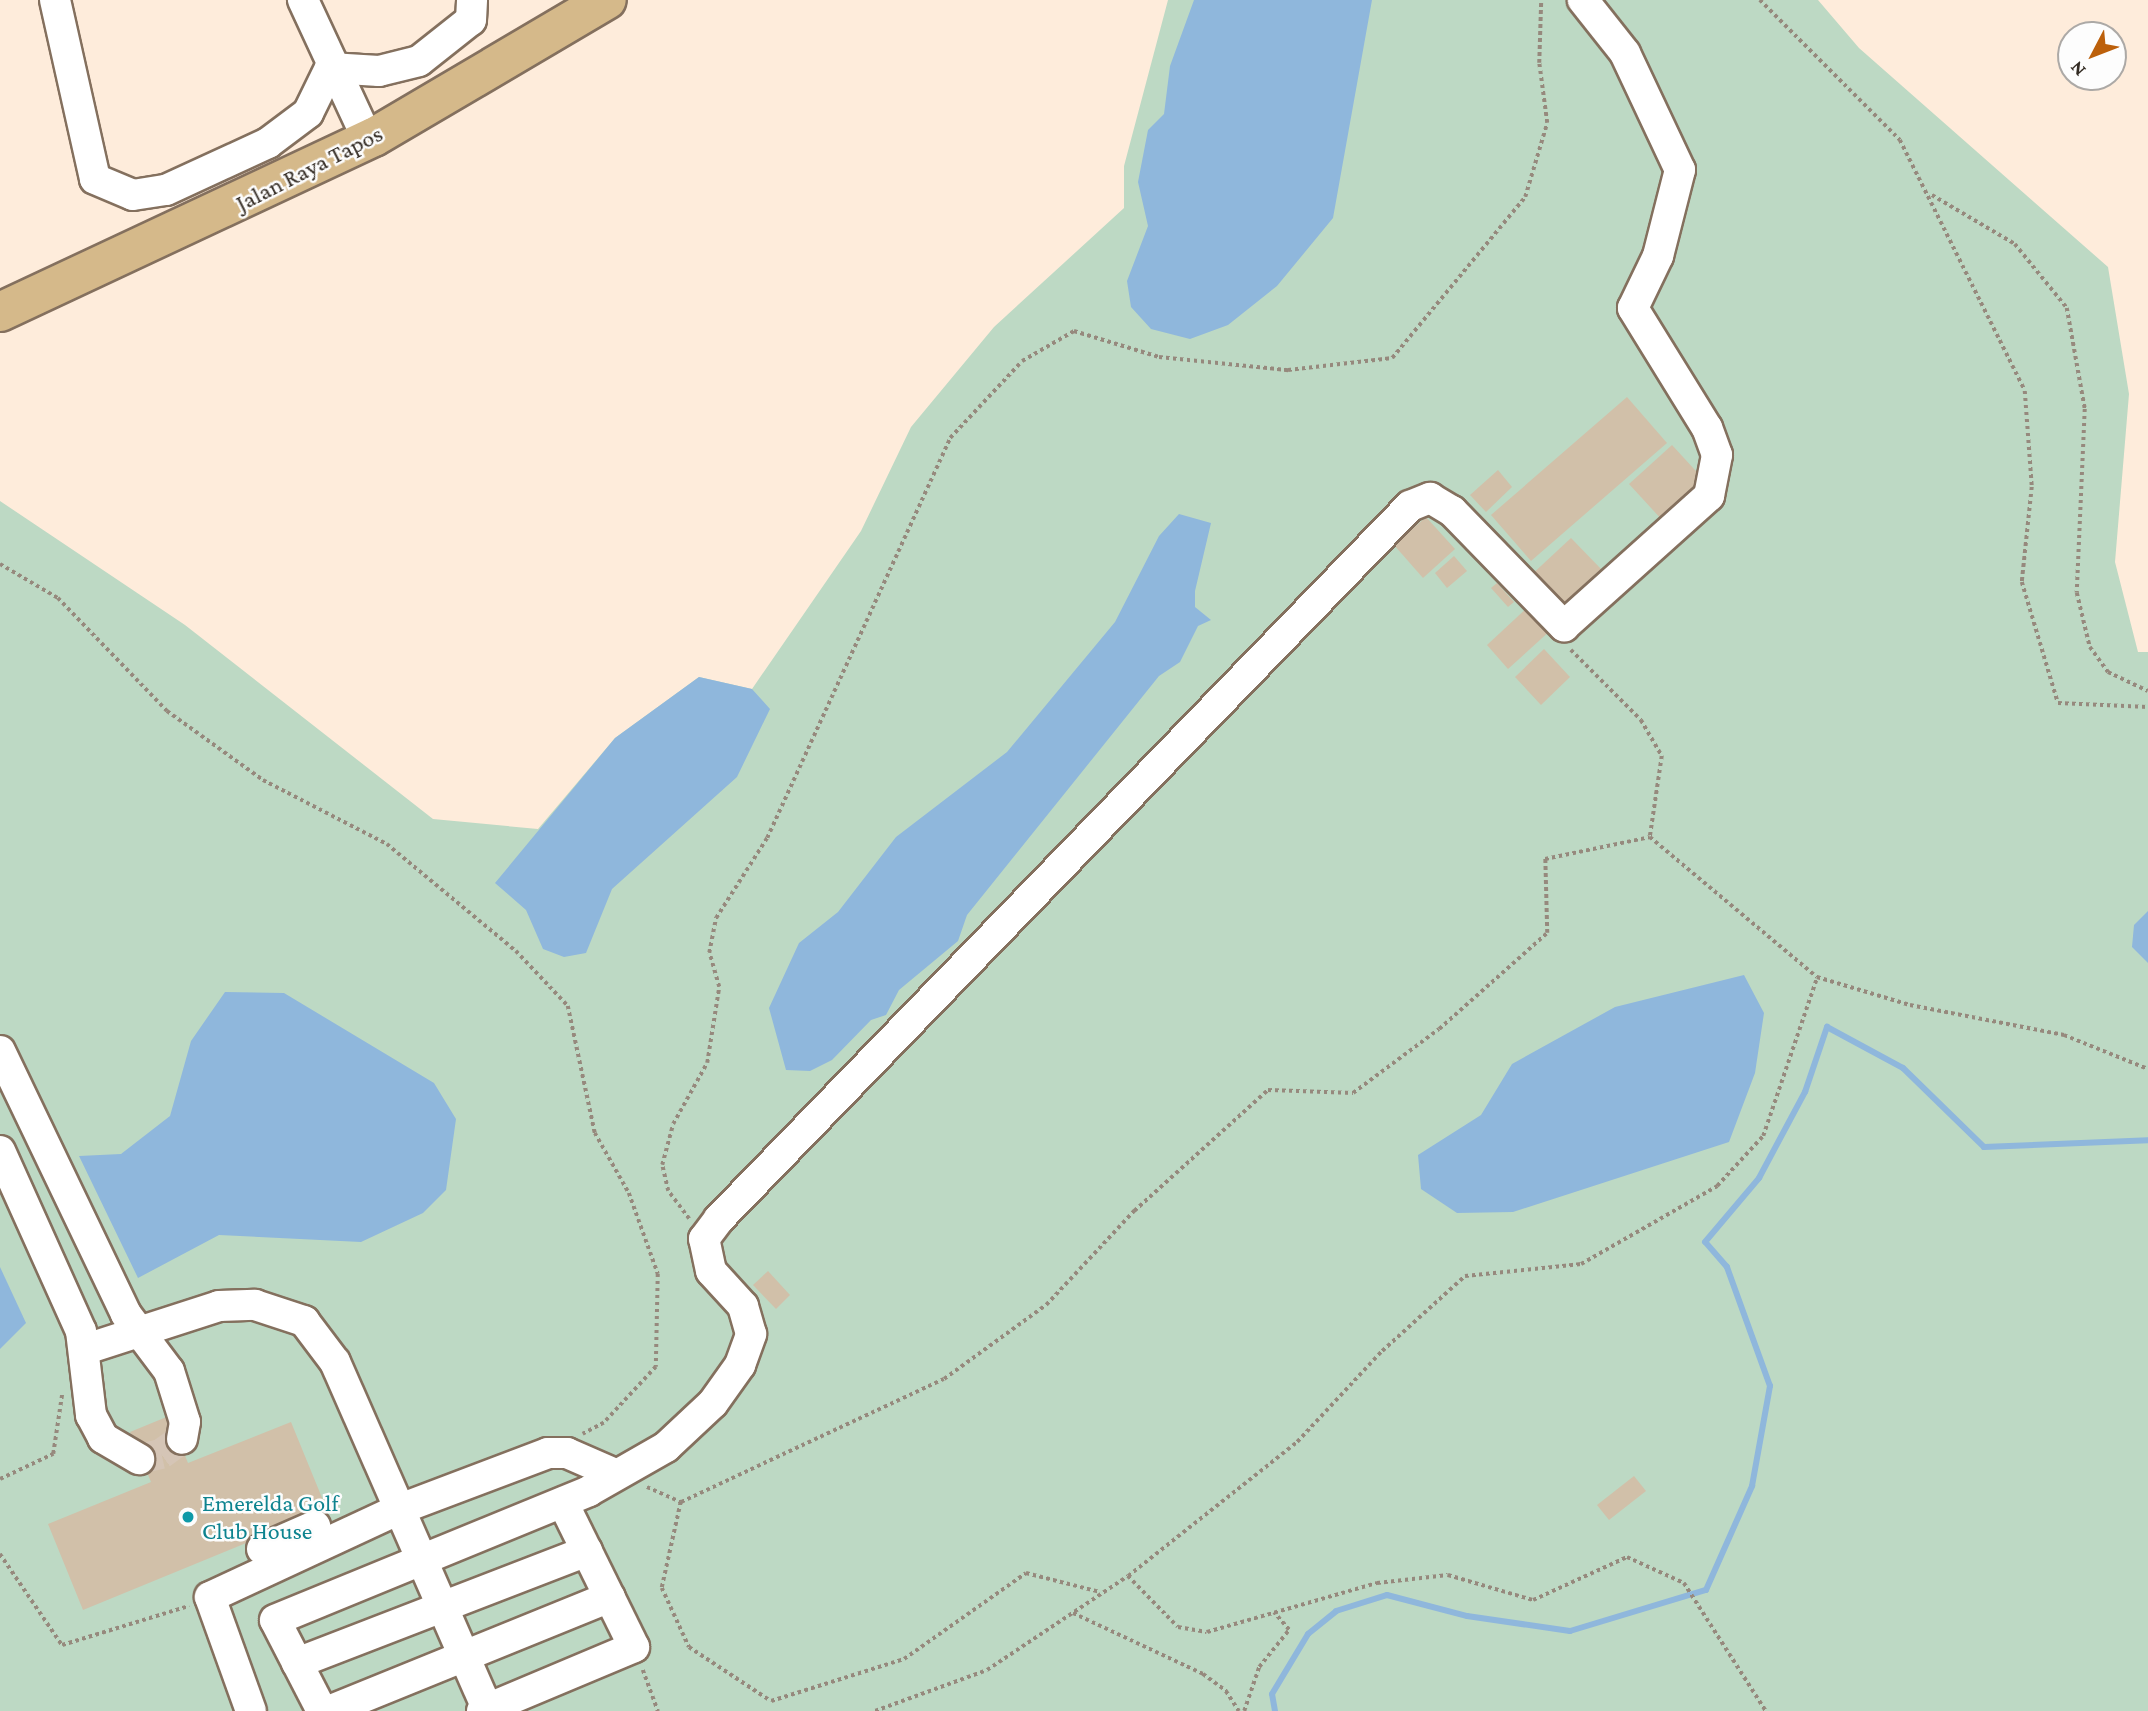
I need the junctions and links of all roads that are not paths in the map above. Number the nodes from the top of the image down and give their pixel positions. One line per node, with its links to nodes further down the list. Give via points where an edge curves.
1 (55, 0): 6 (street, via 95,179 134,195 166,190 268,143 308,113)
2 (303, 0): 6 (street)
3 (472, 0): 6 (street, via 471,20 419,61 379,71)
4 (607, 0): 7 (main road, Jalan Raya Tapos)
5 (1583, 0): 15 (street, via 1625,53 1680,170 1658,256 1633,308 1694,399 1717,454 1716,481 1691,515 1564,626 1452,511 1430,498 1410,506 897,1030 704,1239 710,1270 743,1306 751,1334 740,1365 713,1403 666,1447)
6 (330, 68): 7 (street)
7 (368, 140): 8 (main road, Jalan Raya Tapos)
8 (0, 312)
9 (0, 1051): 11 (street)
10 (4, 1158): 12 (street)
11 (133, 1325): 12 (street); 13 (street, via 169,1371 185,1422); 16 (street, via 219,1306 256,1305 304,1321 335,1362)
12 (84, 1340): 14 (street, via 91,1415 103,1438)
13 (182, 1439)
14 (139, 1459)
15 (613, 1473): 16 (street, via 567,1453 548,1453); 17 (street)
16 (397, 1501): 18 (street); 20 (street); 26 (street, via 210,1597)
17 (563, 1503): 19 (street); 20 (street)
18 (262, 1549)
19 (587, 1551): 21 (street); 22 (street)
20 (421, 1562): 22 (street); 24 (street, via 275,1620)
21 (610, 1597): 23 (street); 25 (street, via 634,1647)
22 (442, 1611): 23 (street); 24 (street)
23 (465, 1657): 25 (street); 28 (street)
24 (297, 1663): 27 (street)
25 (485, 1710)
26 (251, 1711)
27 (322, 1711)
28 (329, 1711)

